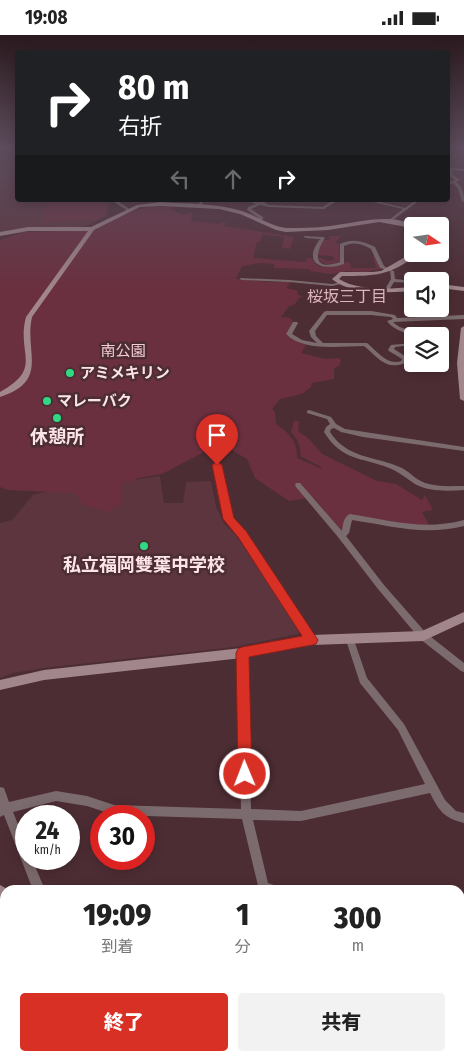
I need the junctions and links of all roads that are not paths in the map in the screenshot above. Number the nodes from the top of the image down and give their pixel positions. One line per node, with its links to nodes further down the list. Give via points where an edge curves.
1 (117, 202): 9 (street)
2 (253, 202): 8 (street)
3 (266, 202): 8 (street)
4 (333, 202): 8 (street, via 324,208)
5 (376, 202): 10 (street)
6 (415, 202): 10 (street)
7 (201, 203): 9 (street, via 152,204); 11 (street)
8 (261, 205): 11 (street, via 249,210 259,215)
9 (129, 209): 14 (street)
10 (406, 209): 12 (street)
11 (260, 220): 12 (street, via 278,229 294,231)
12 (390, 221): 13 (street)
13 (404, 224)
14 (92, 229): 15 (street, via 28,229); 37 (street, via 29,317 26,325 28,372 22,381)
15 (0, 235)
16 (306, 237): 18 (street, via 323,238 315,247 314,257 322,265 342,263 342,245 358,241 373,248 382,267)
17 (404, 261): 18 (street)
18 (390, 270): 20 (street); 22 (street, via 335,277)
19 (242, 279): 22 (street)
20 (393, 280): 21 (street); 26 (street)
21 (404, 281)
22 (343, 283): 26 (street)
23 (449, 287): 24 (street)
24 (464, 289)
25 (404, 290): 26 (street)
26 (386, 291)
27 (464, 317): 28 (street)
28 (396, 319): 31 (street, via 390,323); 32 (street, via 371,313 326,313 312,331)
29 (295, 323): 32 (street, via 290,334 293,339)
30 (464, 328): 34 (street)
31 (404, 330)
32 (322, 345): 36 (street, via 365,343 386,363 400,365)
33 (404, 345): 35 (street, via 393,346 391,350)
34 (462, 351): 38 (street)
35 (404, 358)
36 (404, 362)
37 (0, 395)
38 (464, 399)
39 (309, 412): 40 (street, via 329,418)
40 (334, 425): 41 (street, via 343,431 363,435); 44 (street, via 328,428 327,433 333,443 364,460 400,469 414,481 429,487)
41 (464, 449)
42 (217, 465): 49 (street, via 229,519)
43 (298, 485): 46 (street)
44 (464, 488)
45 (464, 523): 46 (street, via 440,529 398,526 350,517 345,533)
46 (341, 535): 48 (street)
47 (464, 617): 48 (street)
48 (422, 636): 50 (street); 52 (street)
49 (312, 640): 50 (street); 51 (street)
50 (350, 640): 54 (street, via 363,680 401,727)
51 (242, 653): 53 (street, via 44,675); 57 (street)
52 (464, 667)
53 (0, 685)
54 (431, 788): 57 (street, via 302,816); 58 (street, via 453,815)
55 (0, 792): 56 (street)
56 (3, 810): 57 (street, via 56,796 114,810); 59 (street)
57 (246, 813): 62 (street)
58 (464, 818)
59 (15, 834)
60 (32, 870): 61 (street)
61 (38, 885)
62 (263, 885)

